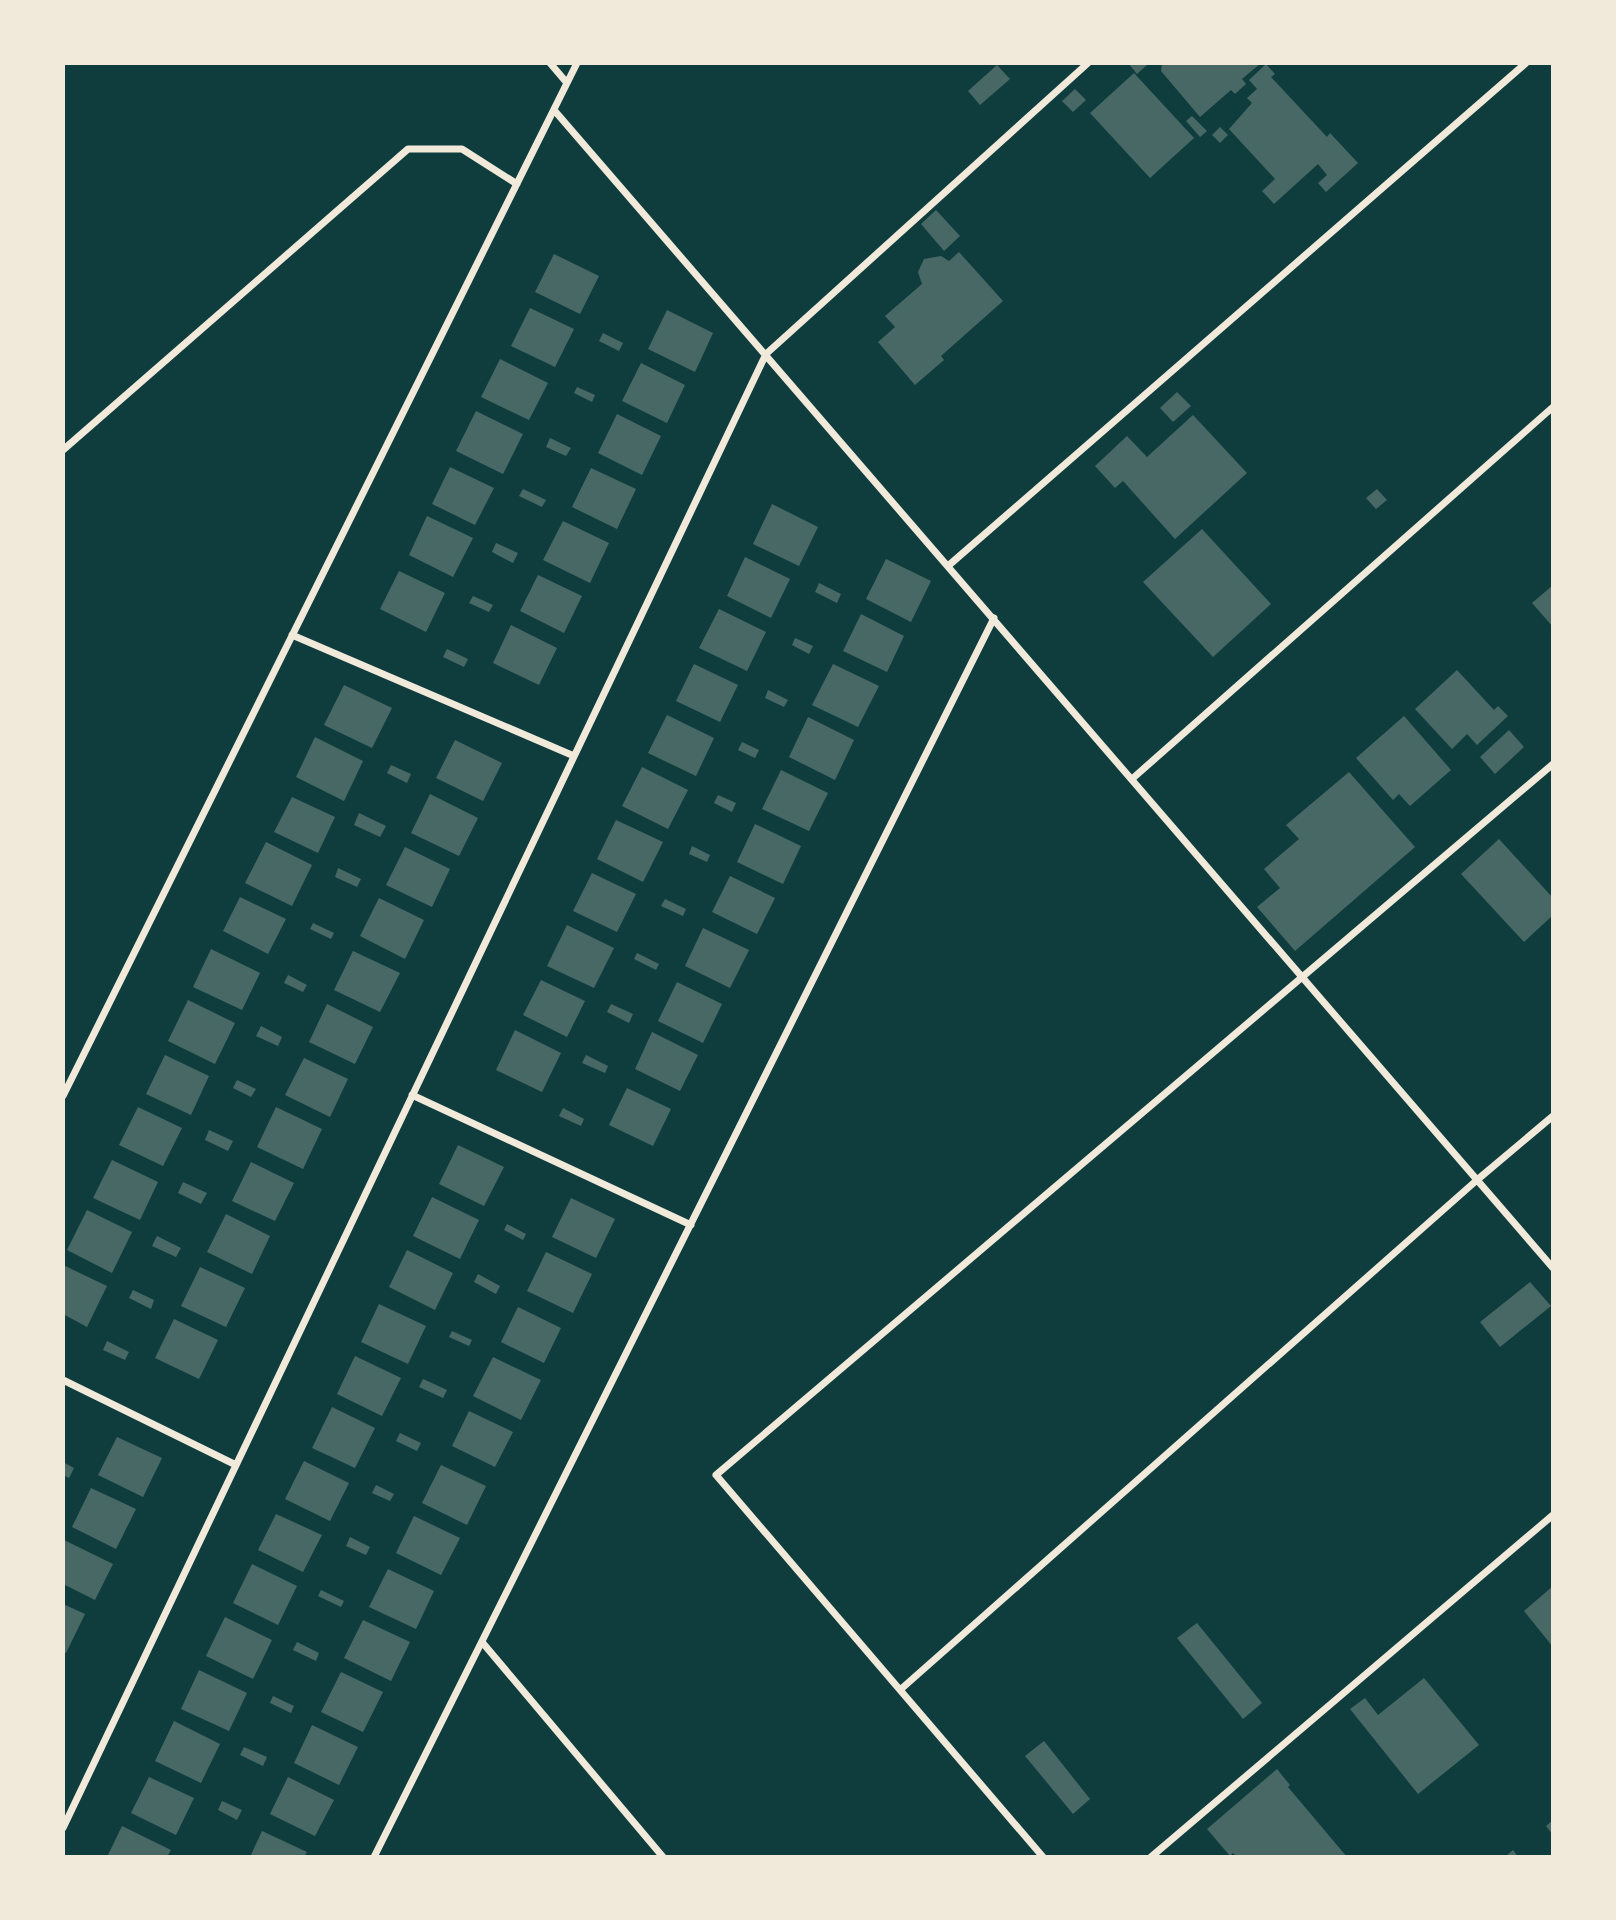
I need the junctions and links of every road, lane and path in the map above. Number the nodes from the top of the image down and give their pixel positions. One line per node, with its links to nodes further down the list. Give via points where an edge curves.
1 (550, 63): 5 (street)
2 (577, 63): 5 (street)
3 (1088, 63): 8 (street)
4 (1526, 63): 11 (street)
5 (567, 83): 6 (street)
6 (554, 110): 7 (street); 8 (street)
7 (517, 184): 10 (street, via 462,149 408,149); 13 (street)
8 (766, 354): 11 (street); 14 (street)
9 (1553, 407): 16 (street)
10 (63, 450)
11 (948, 566): 12 (street)
12 (994, 618): 16 (street); 22 (street)
13 (292, 635): 14 (street); 19 (street)
14 (574, 756): 18 (street)
15 (1553, 764): 17 (street)
16 (1132, 779): 17 (street)
17 (1302, 977): 21 (street); 28 (street, via 716,1475)
18 (412, 1095): 22 (street); 25 (street)
19 (63, 1096)
20 (1553, 1116): 21 (street)
21 (1477, 1180): 23 (street); 28 (street)
22 (691, 1225): 27 (street)
23 (1553, 1268)
24 (63, 1380): 25 (street)
25 (236, 1465): 29 (street)
26 (1553, 1515): 33 (street)
27 (482, 1642): 30 (street); 31 (street)
28 (900, 1690): 32 (street)
29 (63, 1828)
30 (374, 1857)
31 (663, 1857)
32 (1043, 1857)
33 (1151, 1857)

